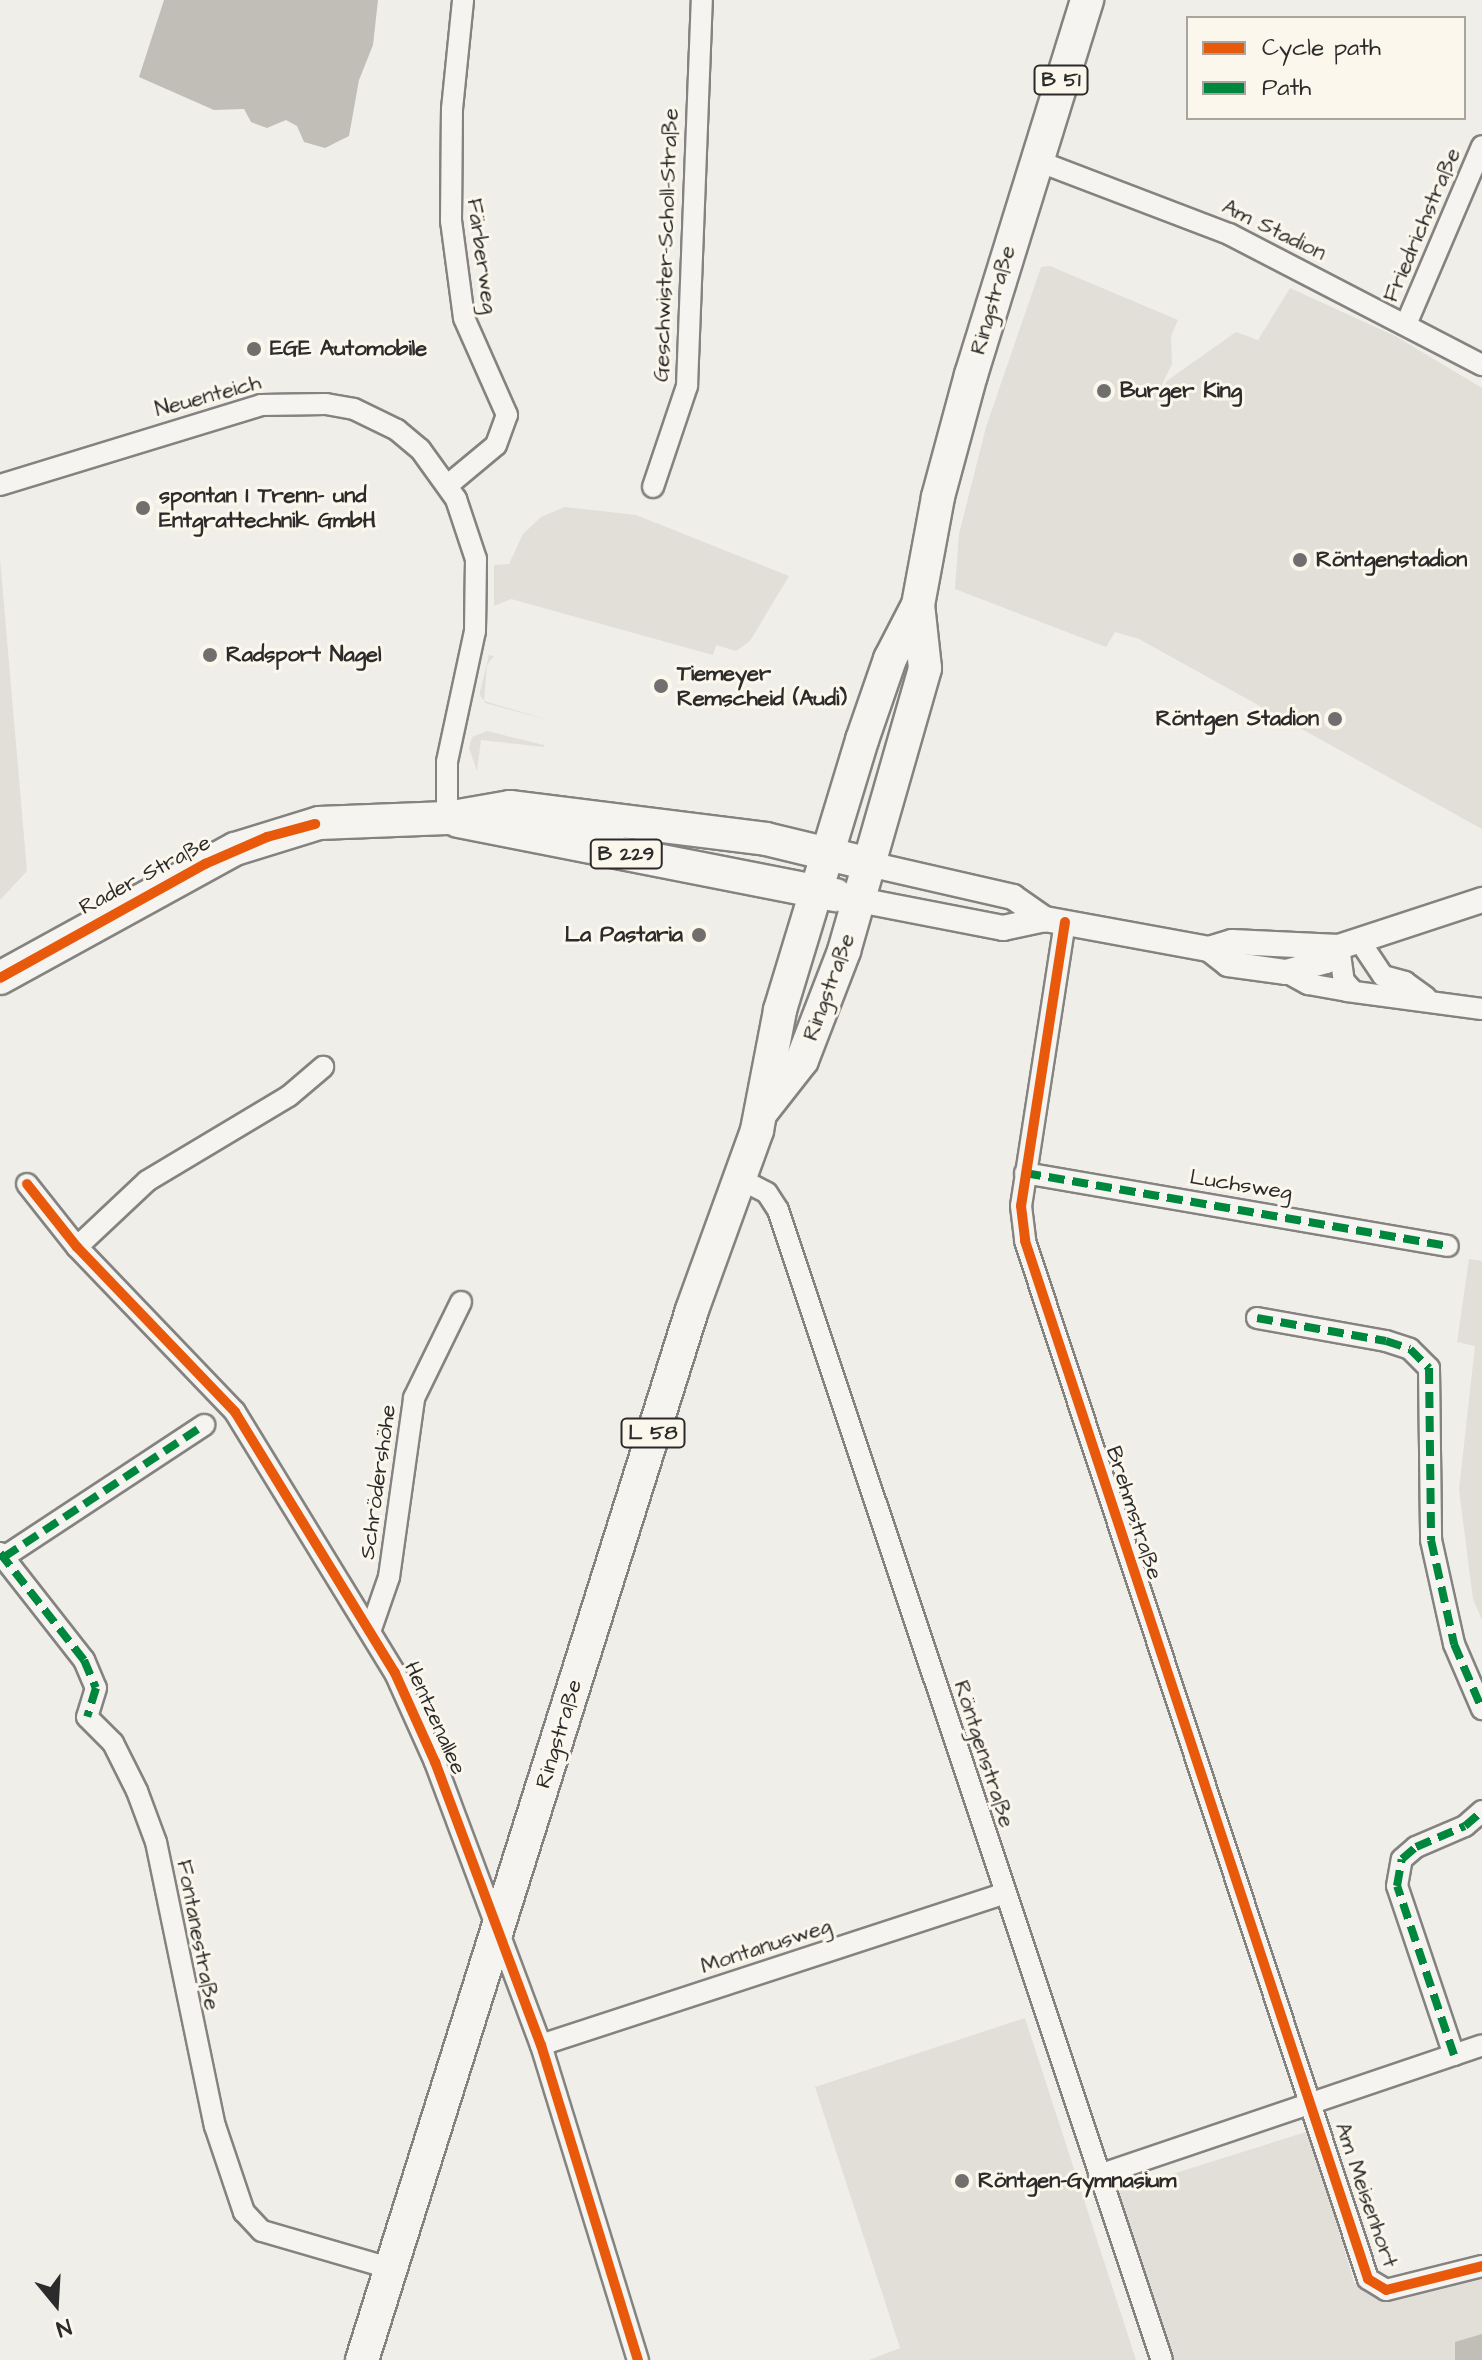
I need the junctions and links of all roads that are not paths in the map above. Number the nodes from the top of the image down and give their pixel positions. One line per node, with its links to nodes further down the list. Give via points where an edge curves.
1 (463, 0): 9 (street, Färberweg, via 451,123 452,233 464,318 507,415 496,445)
2 (702, 0): 10 (street, Geschwister-Scholl-Straße, via 687,386)
3 (1087, 0): 5 (main road, Ringstraße / B 51)
4 (1482, 146): 6 (street, Friedrichstraße)
5 (1035, 160): 6 (street, Am Stadion, via 1229,234); 11 (main road, Ringstraße / B 51, via 946,465)
6 (1407, 322): 7 (street, Am Stadion)
7 (1482, 365)
8 (0, 485): 9 (street, Neuenteich, via 220,413 300,402 354,409 397,430)
9 (448, 485): 12 (street, Neuenteich, via 469,528 476,596 475,631 447,762)
10 (653, 487)
11 (918, 605): 13 (main road, Ringstraße / B 51, via 890,659); 14 (main road, Ringstraße / B 51, via 925,668)
12 (447, 818): 13 (main road, Rader Straße / B 229, via 510,807 766,839); 15 (main road, Rader Straße / B 229); 22 (main road, Rader Straße / B 229, via 334,822 267,837 178,878)
13 (827, 854): 14 (main road, B 229); 15 (main road, Ringstraße)
14 (869, 864): 16 (main road, B 51); 18 (street, B 229, via 1013,897)
15 (816, 890): 16 (main road, B 229); 27 (main road, Ringstraße / L 58, via 771,1042)
16 (859, 900): 18 (street, B 229, via 1003,928); 27 (main road, Ringstraße / L 58, via 808,1045)
17 (1482, 900): 19 (street)
18 (1055, 920): 20 (street); 28 (street, Brehmstraße)
19 (1349, 943): 20 (street, via 1232,942); 21 (street, via 1326,961); 23 (street, via 1344,981); 24 (street, via 1383,976 1405,982)
20 (1209, 949): 21 (street, via 1228,964)
21 (1286, 972): 23 (street, via 1308,984)
22 (0, 978)
23 (1353, 991): 24 (street)
24 (1426, 997): 25 (street)
25 (1482, 1009)
26 (323, 1067): 32 (street, via 289,1096 147,1181)
27 (763, 1110): 29 (main road, Ringstraße / L 58)
28 (1025, 1173): 31 (street, Luchsweg); 45 (street, Brehmstraße, via 1025,1241)
29 (740, 1179): 40 (street, Röntgenstraße, via 767,1193 778,1210); 41 (main road, Ringstraße / L 58, via 693,1308)
30 (27, 1184): 32 (street, Hentzenallee)
31 (1448, 1246)
32 (77, 1247): 37 (street, Hentzenallee, via 235,1412)
33 (461, 1302): 37 (street, Schrödershöhe, via 447,1340 414,1398 389,1577)
34 (1257, 1318): 38 (street, via 1386,1341 1410,1349 1429,1368 1431,1540 1454,1644)
35 (204, 1425): 36 (street)
36 (2, 1555): 48 (street, Fontanestraße, via 84,1660 96,1688 87,1717 113,1743 142,1803 156,1842 215,2126 244,2212 262,2231)
37 (371, 1629): 41 (street, Hentzenallee, via 435,1762)
38 (1482, 1709)
39 (1482, 1811): 44 (street, via 1465,1826 1416,1847 1402,1859 1397,1886)
40 (1005, 1893): 42 (street, Montanusweg); 46 (street, Röntgenstraße)
41 (498, 1931): 42 (street, Hentzenallee); 48 (main road, Ringstraße / L 58)
42 (541, 2045): 50 (street, Hentzenallee)
43 (1482, 2045): 44 (street)
44 (1454, 2055): 45 (street)
45 (1309, 2103): 46 (street); 47 (street, Am Meisenhort, via 1372,2285 1386,2290)
46 (1099, 2175): 51 (street, Röntgenstraße)
47 (1482, 2266)
48 (389, 2268): 49 (main road, Ringstraße / L 58)
49 (362, 2360)
50 (638, 2360)
51 (1162, 2360)

